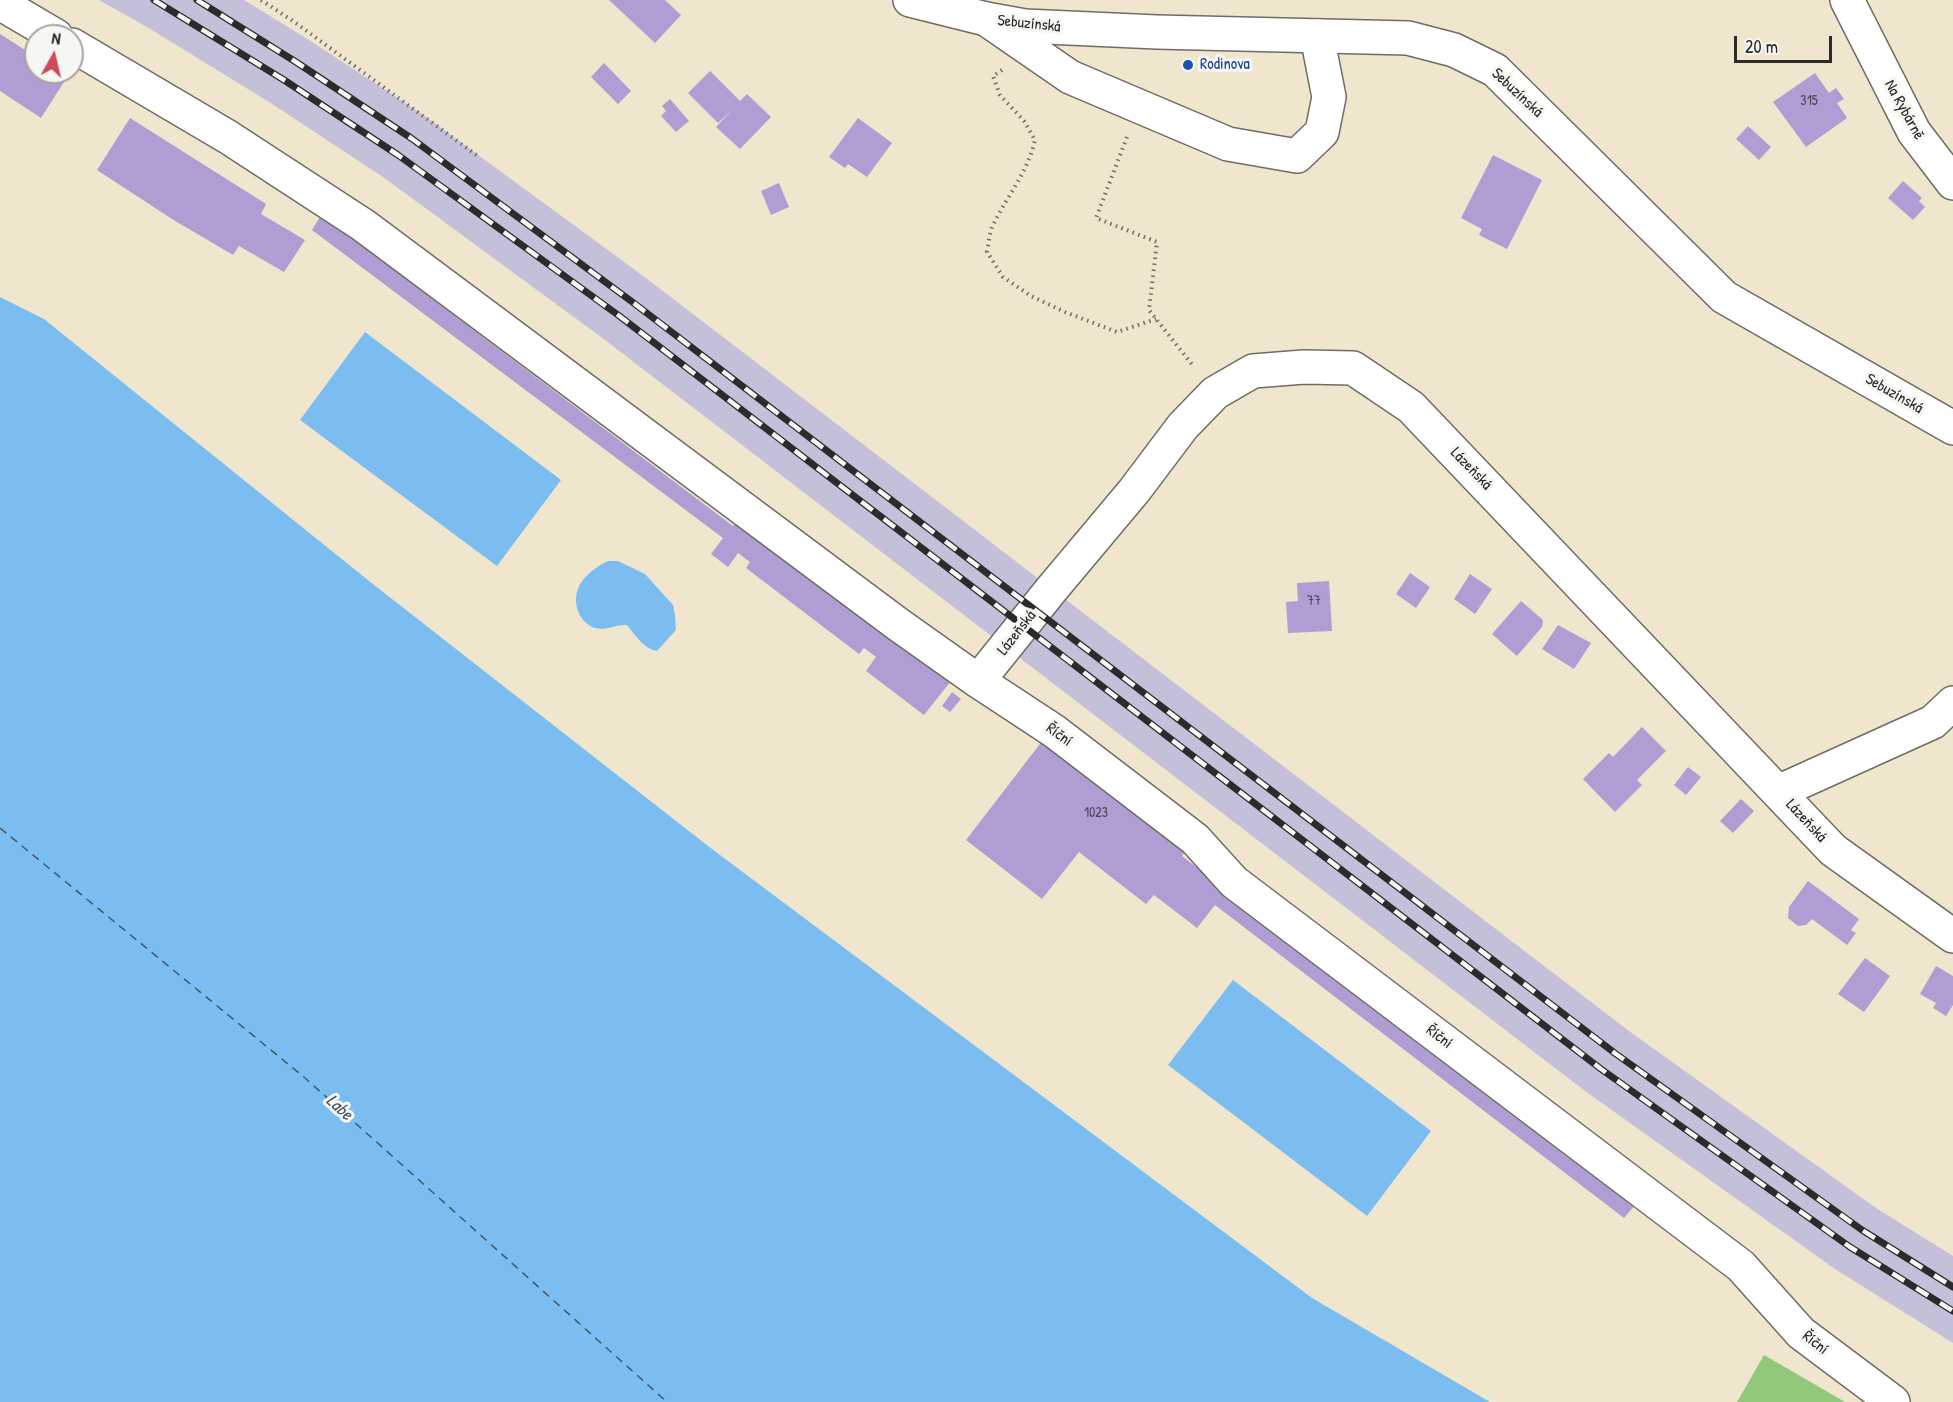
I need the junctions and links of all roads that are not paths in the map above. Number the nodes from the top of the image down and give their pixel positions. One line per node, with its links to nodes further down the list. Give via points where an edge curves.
1 (910, 0): 4 (street, Sebuzínská)
2 (1847, 0): 9 (street, Na Rybárně, via 1914,132)
3 (0, 3): 5 (street)
4 (993, 9): 7 (street, Sebuzínská)
5 (36, 24)
6 (1317, 36): 7 (street, Sebuzínská, via 1157,32); 7 (street, via 1329,97 1322,132 1297,156 1228,144 1070,77); 10 (street, Sebuzínská, via 1408,38 1454,50 1495,69 1724,297)
7 (1028, 38)
8 (84, 52): 11 (street, Říční, via 228,137 363,225)
9 (1953, 183)
10 (1953, 428)
11 (978, 681): 13 (street, Lázeňská, via 1183,426 1215,393 1253,371 1353,368 1412,407); 15 (street, Říční, via 1054,731 1196,839 1234,882 1741,1266 1801,1333)
12 (1953, 703): 13 (street, via 1933,722)
13 (1778, 792): 14 (street, Lázeňská, via 1833,850)
14 (1953, 936)
15 (1893, 1402)

